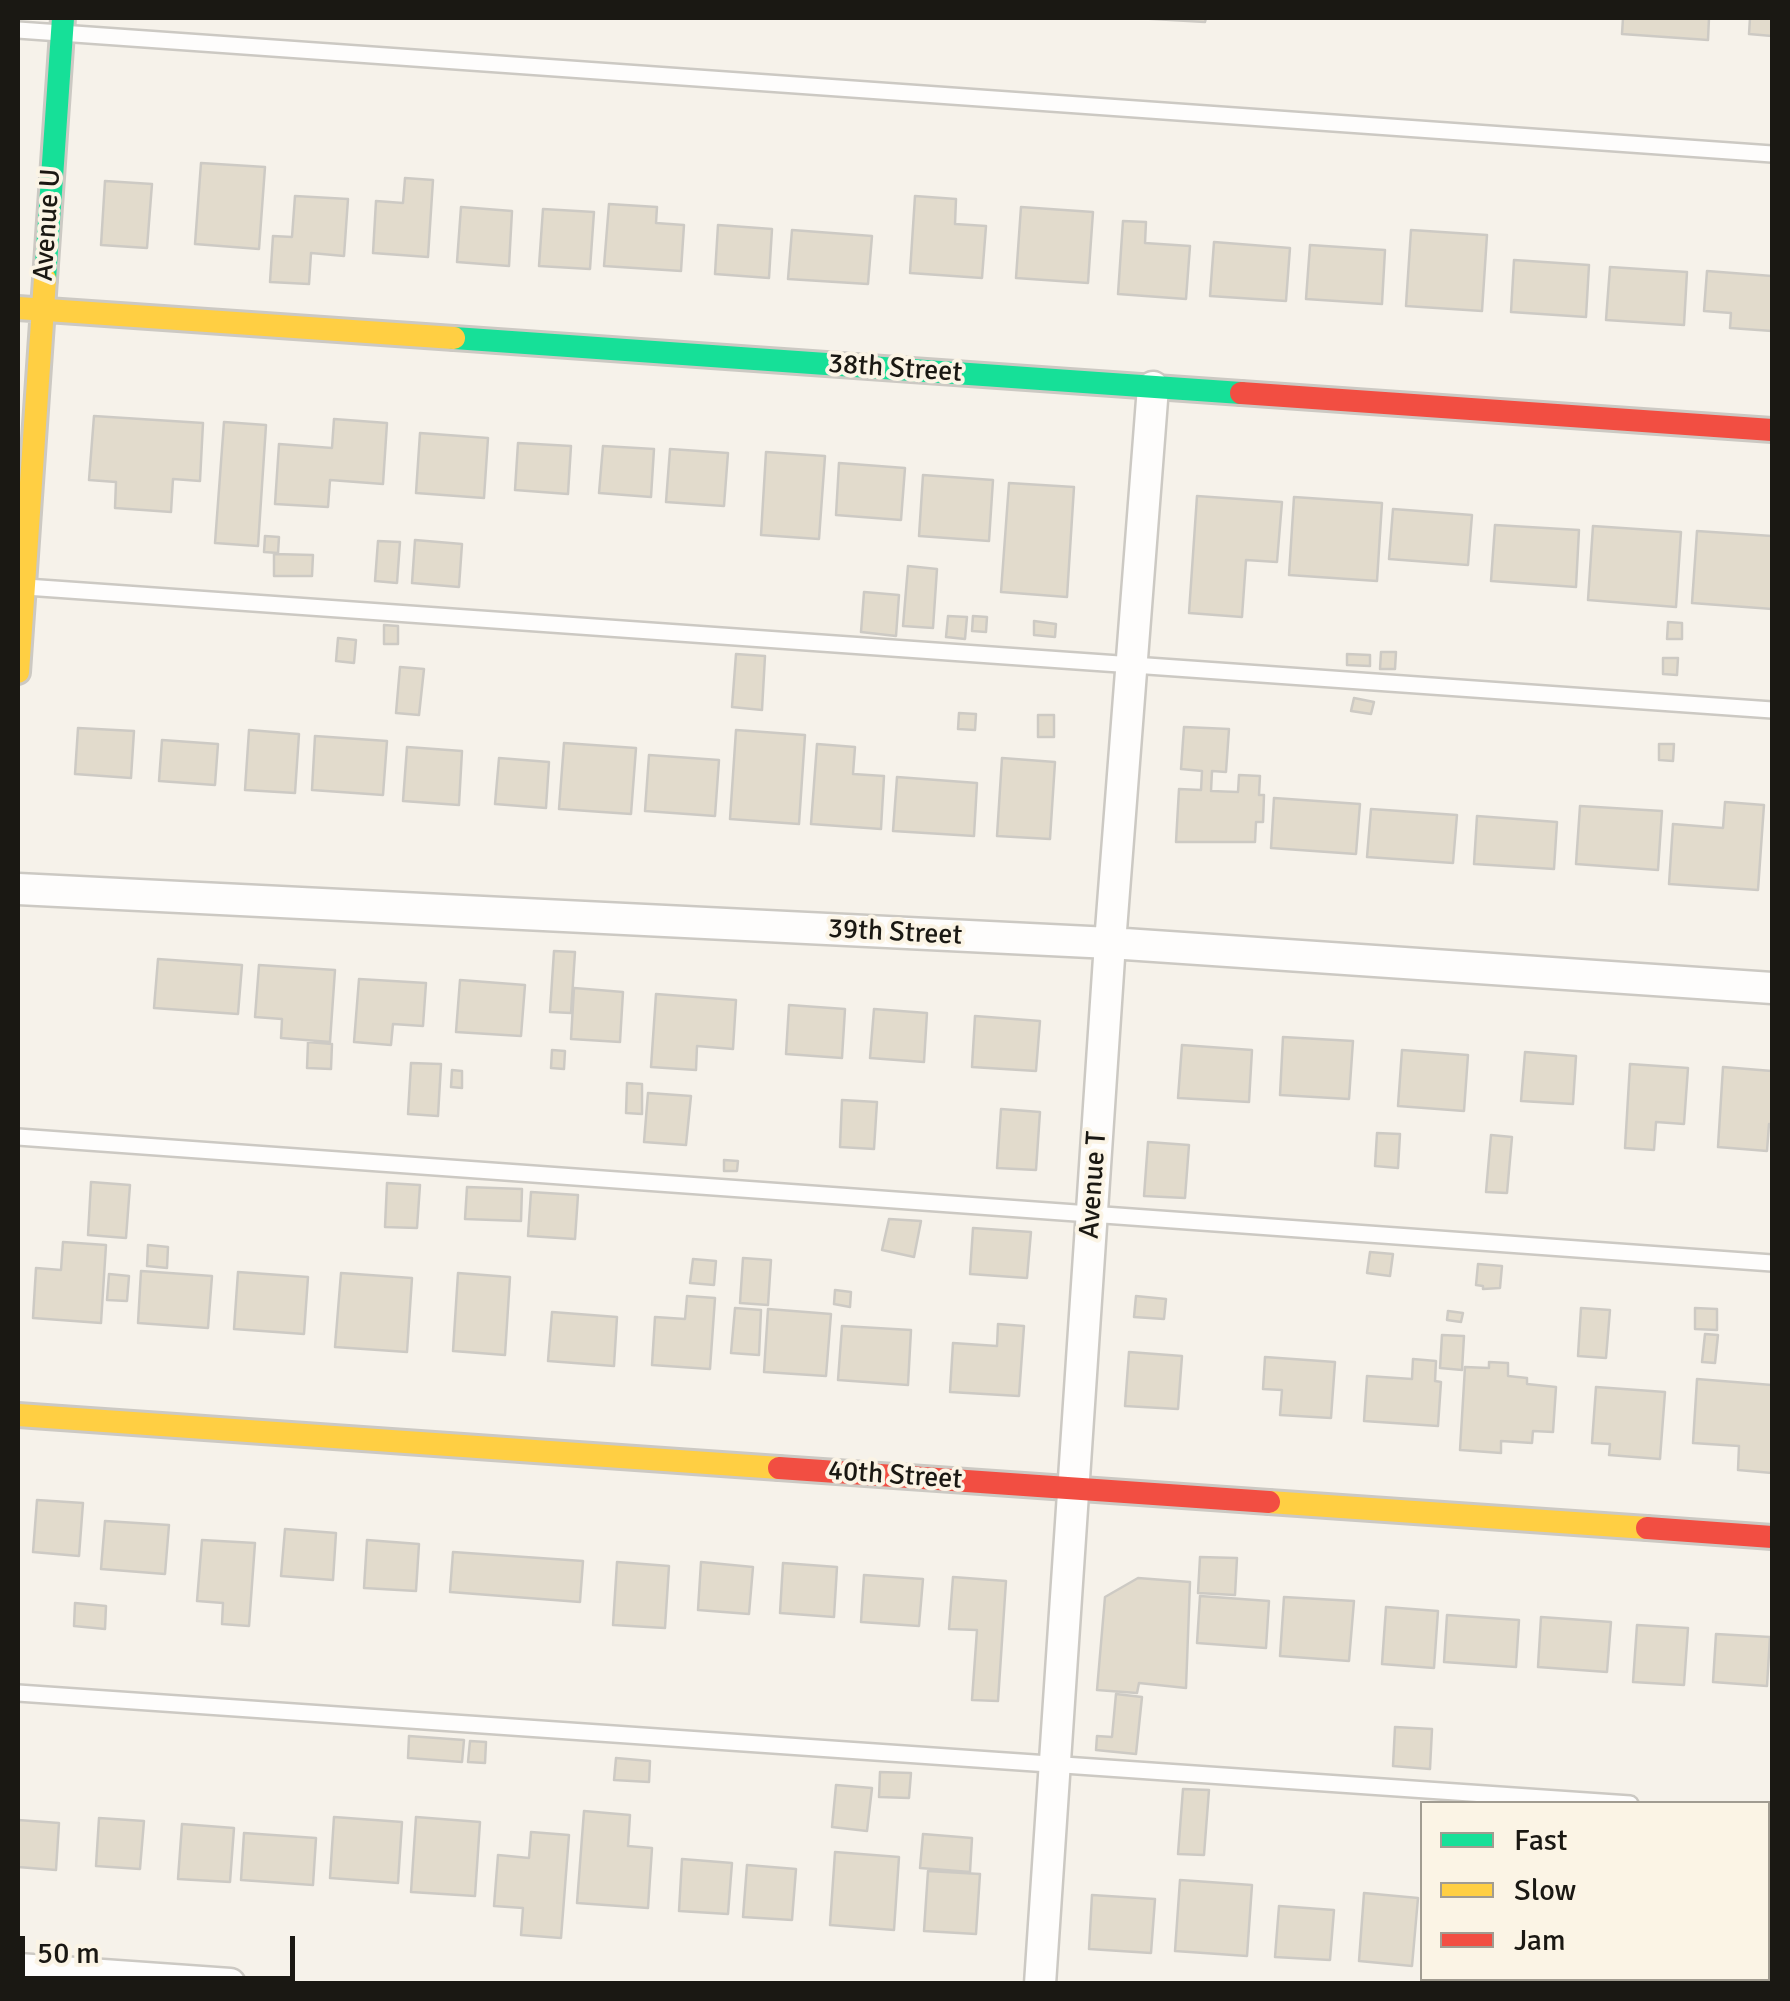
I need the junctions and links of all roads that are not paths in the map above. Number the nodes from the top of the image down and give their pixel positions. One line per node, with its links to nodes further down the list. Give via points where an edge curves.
1 (62, 25): 2 (lane); 3 (lane); 5 (street, Avenue U)
2 (18, 30)
3 (1772, 154)
4 (18, 308): 5 (street, 38th Street)
5 (42, 310): 6 (street, 38th Street); 8 (street, Avenue U)
6 (1154, 387): 7 (street, 38th Street); 9 (street, Avenue T)
7 (1772, 430)
8 (20, 587): 9 (lane); 10 (street, Avenue U)
9 (1132, 665): 11 (lane); 13 (street, Avenue T)
10 (18, 672)
11 (1772, 710)
12 (18, 889): 13 (street, 39th Street)
13 (1110, 944): 14 (street, 39th Street); 16 (street, Avenue T)
14 (1772, 988)
15 (18, 1137): 16 (lane)
16 (1093, 1212): 17 (lane); 19 (street, Avenue T)
17 (1772, 1263)
18 (18, 1415): 19 (street, 40th Street)
19 (1075, 1489): 20 (street, 40th Street); 22 (street, Avenue T)
20 (1772, 1538)
21 (18, 1693): 22 (lane)
22 (1056, 1763): 23 (lane); 26 (street, Avenue T)
23 (1588, 1801)
24 (18, 1969): 25 (street)
25 (230, 1984)
26 (1040, 1984)

